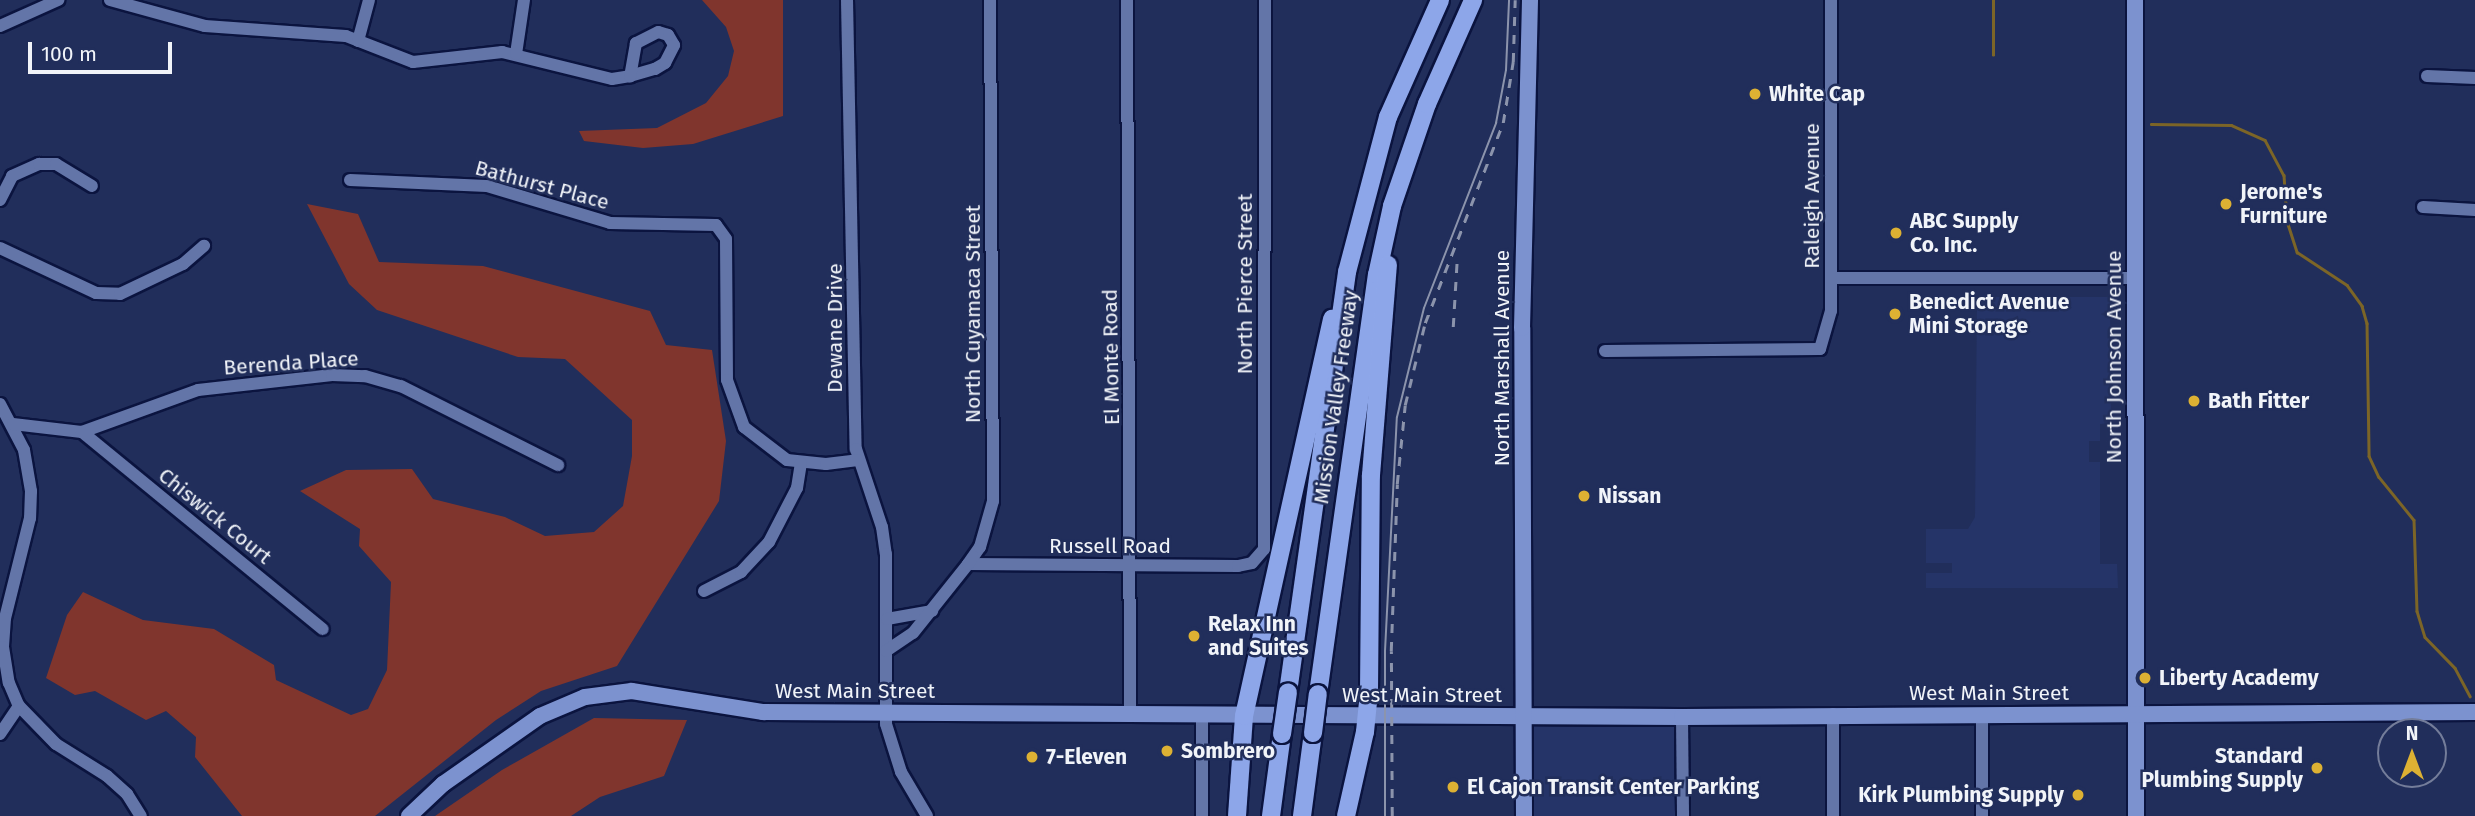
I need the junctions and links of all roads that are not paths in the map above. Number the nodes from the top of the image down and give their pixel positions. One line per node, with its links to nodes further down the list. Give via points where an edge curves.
1 (58, 0): 14 (street)
2 (110, 0): 15 (street, via 205,26 321,32)
3 (369, 0): 15 (street)
4 (524, 0): 16 (street)
5 (848, 0): 35 (street, Dewane Drive)
6 (990, 0): 38 (street, North Cuyamaca Street, via 993,501 980,547)
7 (1127, 0): 40 (street, El Monte Road)
8 (1265, 0): 39 (street, North Pierce Street, via 1264,549)
9 (1440, 0): 28 (highway, Mission Valley Freeway, via 1388,117)
10 (1473, 0): 23 (highway, Mission Valley Freeway, via 1427,104)
11 (1530, 0): 55 (main road, North Marshall Avenue, via 1522,328)
12 (1831, 0): 29 (street, Raleigh Avenue)
13 (2135, 0): 30 (main road, North Johnson Avenue)
14 (0, 26)
15 (358, 41): 16 (street, via 413,62)
16 (516, 54): 17 (street, via 524,60 599,78)
17 (630, 76)
18 (2427, 76): 19 (street)
19 (2475, 78)
20 (350, 180): 36 (street, Bathurst Place, via 488,186 610,223 708,222 722,229 727,256 727,380 733,406 752,437 787,460)
21 (92, 186): 22 (street, via 56,164 39,163 12,176)
22 (0, 200)
23 (1392, 206): 54 (highway, via 1371,475); 65 (highway, Mission Valley Freeway, bridge, via 1369,318)
24 (2423, 207): 25 (street)
25 (2475, 210)
26 (204, 246): 27 (street, via 183,264 120,294 96,293)
27 (0, 248)
28 (1347, 272): 53 (highway, via 1314,387); 64 (highway, Mission Valley Freeway, bridge)
29 (1832, 278): 30 (street); 31 (street, Raleigh Avenue, via 1831,312 1820,349)
30 (2135, 278): 49 (main road, North Johnson Avenue)
31 (1605, 351)
32 (0, 404): 33 (street)
33 (13, 424): 34 (street, Berenda Place); 46 (street, via 24,450 31,491 30,518 3,633 6,671)
34 (82, 432): 37 (street, Berenda Place, via 198,390 332,375 365,376 401,386); 44 (street, Chiswick Court)
35 (858, 460): 36 (street); 43 (street, Dewane Drive, via 882,527)
36 (801, 463): 41 (street, via 797,488 769,542 741,572)
37 (558, 465)
38 (968, 564): 40 (street, Russell Road); 42 (street, North Cuyamaca Street)
39 (1252, 564): 40 (street, Russell Road)
40 (1132, 566): 51 (street, El Monte Road)
41 (704, 591)
42 (933, 611): 43 (street); 45 (street, North Cuyamaca Street, via 913,633)
43 (887, 619): 45 (street, Dewane Drive)
44 (323, 629)
45 (886, 651): 47 (street)
46 (19, 706): 58 (street); 59 (street, via 56,744 85,760 127,794)
47 (884, 712): 51 (main road, West Main Street); 60 (main road, West Main Street, via 763,712 664,692 600,694 554,708 526,724 443,784); 61 (street, via 901,772)
48 (2475, 712): 49 (main road, West Main Street)
49 (2136, 713): 56 (main road, West Main Street); 71 (main road, North Johnson Avenue)
50 (1833, 714): 56 (main road, West Main Street); 57 (main road, West Main Street); 69 (street)
51 (1130, 715): 52 (main road, West Main Street)
52 (1202, 715): 53 (main road, West Main Street); 62 (street)
53 (1244, 716): 54 (main road, West Main Street); 63 (highway)
54 (1367, 716): 55 (main road, West Main Street); 66 (highway)
55 (1524, 716): 57 (main road, West Main Street); 67 (main road, North Marshall Avenue)
56 (1982, 716): 70 (street)
57 (1682, 717): 68 (street)
58 (0, 734)
59 (141, 816)
60 (410, 816)
61 (927, 816)
62 (1202, 816)
63 (1237, 816)
64 (1271, 816)
65 (1302, 816)
66 (1346, 816)
67 (1524, 816)
68 (1683, 816)
69 (1833, 816)
70 (1982, 816)
71 (2136, 816)

